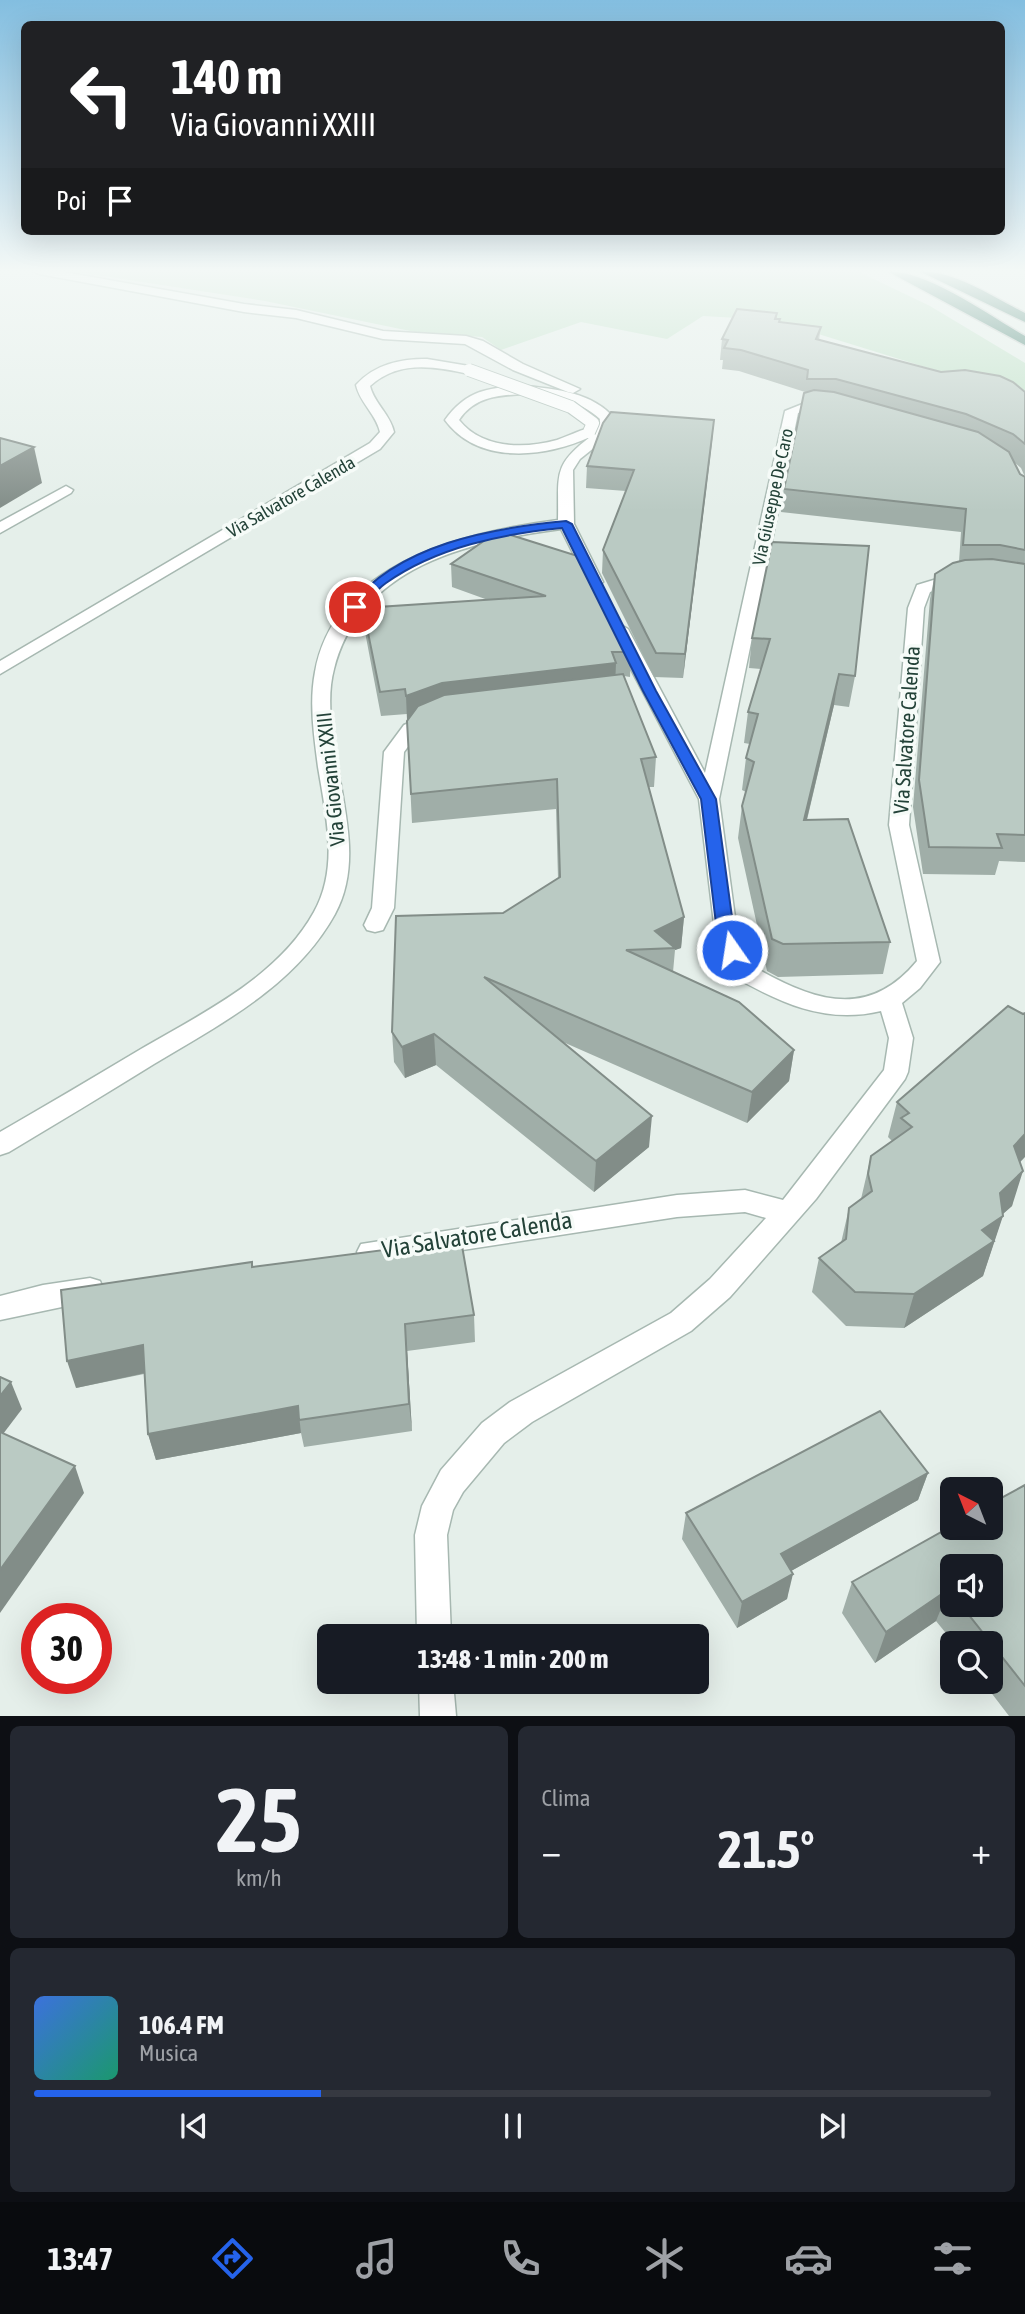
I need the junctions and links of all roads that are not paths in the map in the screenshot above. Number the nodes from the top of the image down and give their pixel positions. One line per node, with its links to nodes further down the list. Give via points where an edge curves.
1 (491, 351): 2 (street, via 518,368 562,383)
2 (600, 410): 5 (street, Via Salvatore Calenda, via 607,418 605,429 574,456 566,470); 8 (street, Via Salvatore Calenda, bridge, via 549,392 516,389 494,392 464,403 452,420 457,430 489,445 531,449 577,439 589,432 593,423 571,407 508,386 469,370 425,362 380,371 363,385 364,395 386,425 387,432 375,446)
3 (846, 411): 10 (street, Via Giuseppe De Caro, via 810,405 792,411)
4 (66, 489): 6 (street)
5 (566, 524): 10 (street, Via Salvatore Calenda, via 643,692); 13 (street, Via Giovanni XXIII, via 527,528 449,547 405,565 364,595 333,638 324,675 322,719 335,798 340,871 327,908 274,976 237,1003)
6 (0, 528)
7 (983, 576): 12 (street, Via Salvatore Calenda, via 937,582 923,589 918,598 900,825 929,962)
8 (0, 668)
9 (457, 715): 11 (street, via 425,721 411,729 394,752 383,908)
10 (709, 799): 12 (street, Via Salvatore Calenda, via 726,932 737,968 802,1001 830,1006)
11 (374, 925)
12 (889, 999): 14 (street, via 901,1038 897,1072)
13 (0, 1145)
14 (787, 1212): 15 (street, Via Salvatore Calenda, via 745,1201 677,1206); 18 (street, via 720,1288 681,1322 521,1412 470,1457 438,1506 431,1535)
15 (342, 1256)
16 (111, 1287): 17 (street)
17 (0, 1308)
18 (434, 1624)
19 (437, 1694): 20 (street)
20 (438, 1716)

